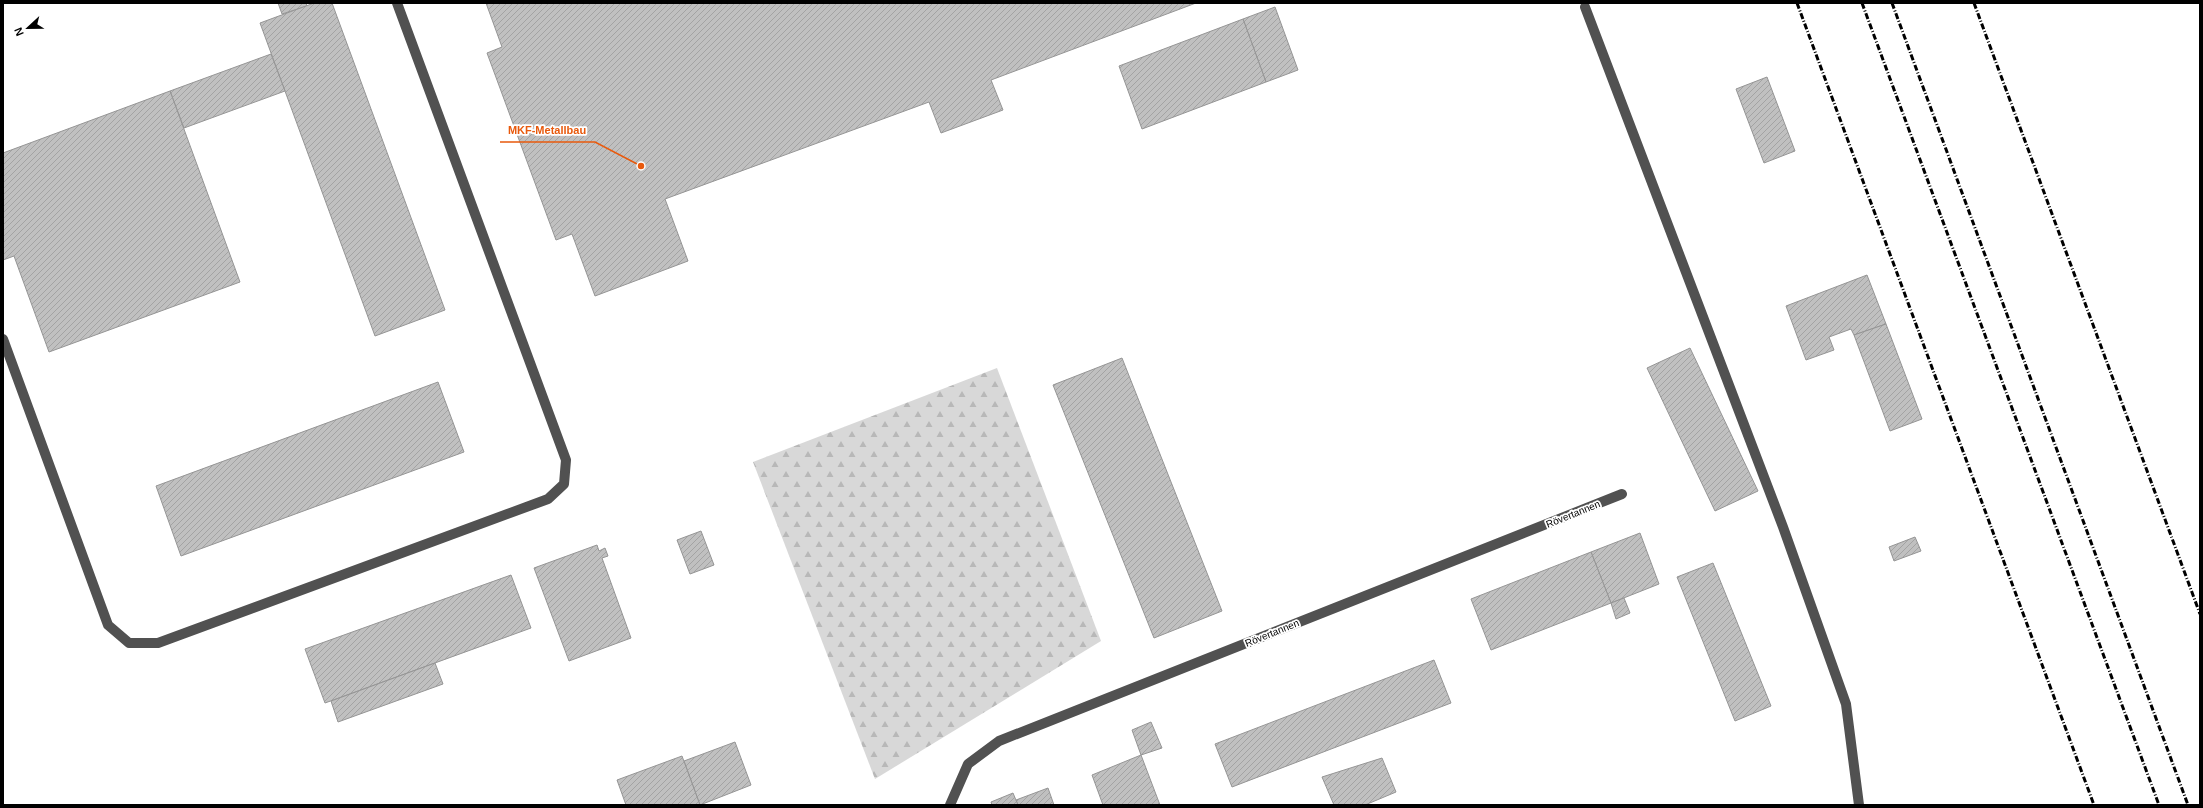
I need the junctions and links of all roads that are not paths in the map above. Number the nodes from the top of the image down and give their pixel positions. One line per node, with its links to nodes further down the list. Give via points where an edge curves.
1 (397, 3): 3 (street, via 566,460 564,484 548,499 158,643 129,643 108,625)
2 (1585, 7): 6 (street, via 1780,519 1846,704)
3 (3, 339)
4 (1622, 494): 5 (street, Rövertannen, via 999,741 968,764)
5 (950, 805)
6 (1859, 805)

